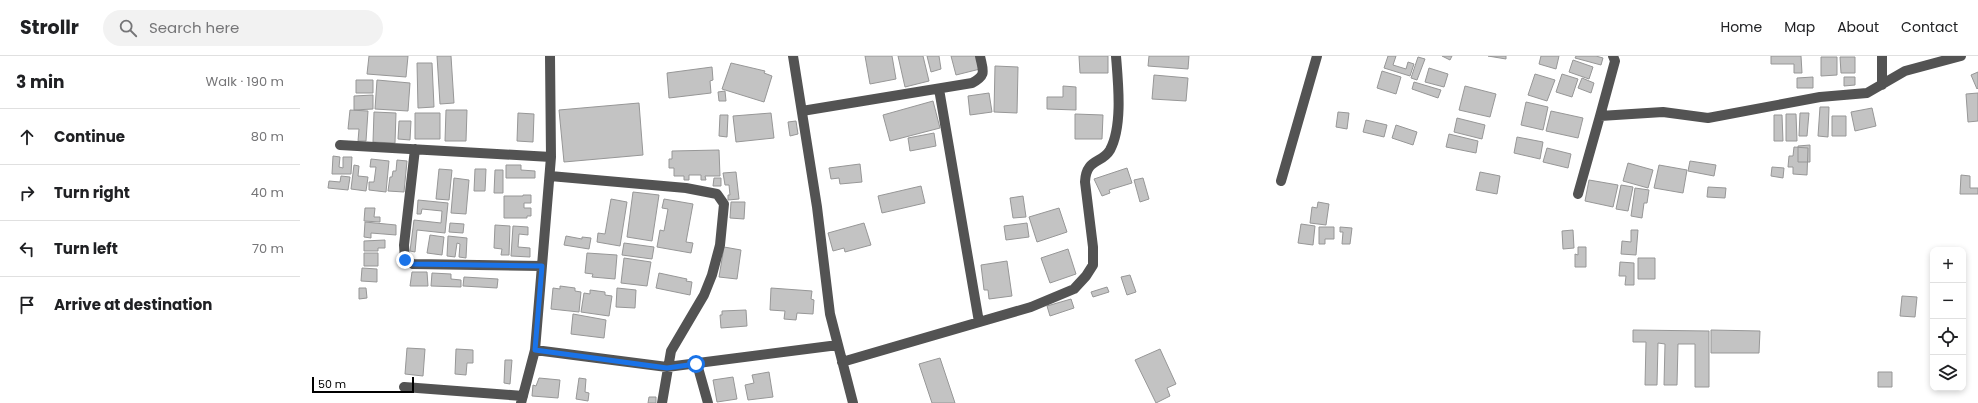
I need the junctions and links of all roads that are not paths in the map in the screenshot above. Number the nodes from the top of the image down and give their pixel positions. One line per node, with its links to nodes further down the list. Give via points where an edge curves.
1 (550, 56): 15 (street)
2 (793, 56): 11 (street)
3 (980, 56): 10 (street, via 984,73 981,78 972,83)
4 (1116, 56): 20 (street, via 1119,106 1115,137 1110,151 1090,165 1085,173 1093,264 1074,289 1031,307)
5 (1317, 56): 17 (street)
6 (1882, 56): 9 (street)
7 (1961, 56): 9 (street, via 1905,72)
8 (1615, 58): 12 (street)
9 (1882, 85): 12 (street, via 1867,93 1820,97 1708,118 1663,112)
10 (939, 89): 11 (street); 20 (street)
11 (802, 111): 21 (street, via 830,314)
12 (1600, 116): 18 (street)
13 (340, 145): 14 (street)
14 (414, 149): 15 (street); 19 (street, via 404,245 405,260 413,264)
15 (551, 157): 16 (street)
16 (550, 176): 19 (street); 25 (street, via 686,188 717,194 724,204 720,245 712,275 671,351)
17 (1281, 181)
18 (1578, 194)
19 (542, 266): 22 (street)
20 (979, 322): 23 (street)
21 (838, 345): 23 (street); 24 (street)
22 (535, 350): 25 (street); 27 (street)
23 (842, 362): 30 (street)
24 (696, 364): 25 (street); 29 (street)
25 (667, 368): 28 (street)
26 (404, 387): 27 (street)
27 (522, 399)
28 (662, 403)
29 (708, 403)
30 (853, 403)

